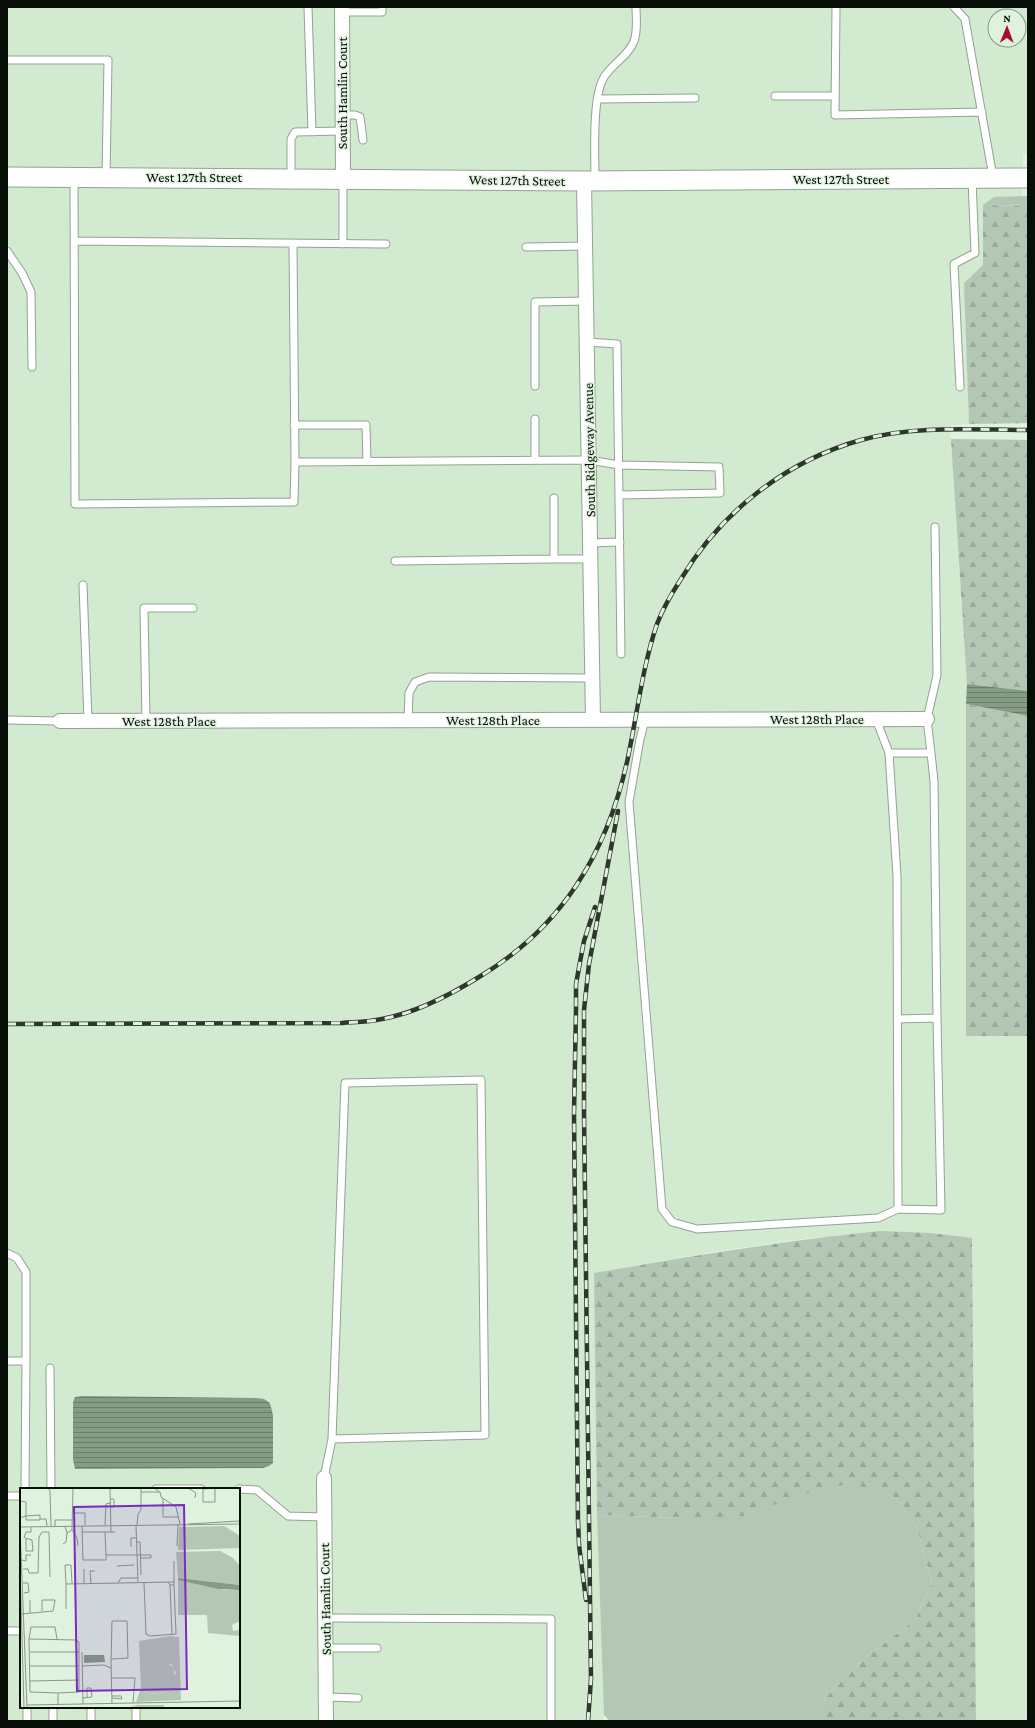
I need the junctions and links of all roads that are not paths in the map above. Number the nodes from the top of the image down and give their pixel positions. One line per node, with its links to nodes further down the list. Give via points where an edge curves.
1 (308, 7): 15 (lane)
2 (382, 7): 6 (lane, via 382,12)
3 (636, 7): 11 (lane, via 635,40 603,79)
4 (836, 7): 9 (lane)
5 (954, 7): 12 (lane, via 966,18)
6 (342, 10): 13 (street, South Hamlin Court)
7 (7, 60): 19 (lane, via 108,60)
8 (775, 96): 9 (lane)
9 (835, 96): 12 (lane, via 835,115)
10 (695, 98): 11 (lane)
11 (598, 99): 25 (lane)
12 (982, 112): 22 (lane)
13 (342, 115): 14 (street, South Hamlin Court); 16 (lane, via 360,117)
14 (342, 131): 15 (lane); 21 (street, South Hamlin Court)
15 (312, 132): 20 (lane, via 295,132 291,139)
16 (363, 140)
17 (7, 177): 18 (main road, West 127th Street)
18 (74, 177): 19 (main road, West 127th Street); 26 (lane)
19 (106, 177): 20 (main road, West 127th Street)
20 (291, 178): 21 (main road, West 127th Street)
21 (343, 178): 25 (main road, West 127th Street); 28 (lane)
22 (993, 178): 23 (main road, West 127th Street); 24 (main road, West 127th Street)
23 (1028, 178)
24 (972, 179): 25 (main road, West 127th Street); 37 (lane, via 975,253 954,264)
25 (590, 181): 30 (street, South Ridgeway Avenue)
26 (75, 241): 27 (lane); 43 (lane, via 75,504 294,502)
27 (293, 244): 28 (lane); 39 (lane)
28 (343, 244): 29 (lane)
29 (386, 244)
30 (585, 246): 31 (lane); 33 (street, South Ridgeway Avenue)
31 (526, 247)
32 (7, 251): 35 (lane, via 31,292)
33 (586, 301): 34 (street, South Ridgeway Avenue); 36 (lane, via 534,302)
34 (587, 342): 41 (street, South Ridgeway Avenue); 44 (lane, via 617,344)
35 (32, 367)
36 (535, 386)
37 (960, 387)
38 (534, 419): 40 (lane)
39 (294, 424): 42 (lane, via 366,425); 43 (lane)
40 (535, 460): 41 (lane); 42 (lane)
41 (589, 460): 44 (lane); 49 (street, South Ridgeway Avenue)
42 (367, 461): 43 (lane)
43 (294, 462)
44 (619, 465): 45 (lane); 45 (lane, via 719,467 720,493)
45 (619, 495): 48 (lane)
46 (554, 498): 50 (lane)
47 (935, 527): 58 (lane, via 938,675)
48 (620, 542): 49 (lane); 55 (lane)
49 (590, 543): 51 (street, South Ridgeway Avenue)
50 (554, 558): 51 (lane); 52 (lane)
51 (590, 559): 56 (street, South Ridgeway Avenue)
52 (395, 561)
53 (83, 585): 60 (lane)
54 (193, 608): 65 (lane, via 144,608)
55 (621, 654)
56 (592, 678): 61 (lane, via 429,677 415,682 409,694); 62 (street, South Ridgeway Avenue)
57 (876, 719): 58 (street, West 128th Place); 63 (street, West 128th Place); 66 (lane)
58 (927, 719): 67 (lane)
59 (7, 720): 64 (lane)
60 (88, 720): 64 (street, West 128th Place); 65 (street, West 128th Place)
61 (408, 720): 62 (street, West 128th Place); 65 (street, West 128th Place)
62 (593, 720): 63 (street, West 128th Place)
63 (645, 720): 70 (lane, via 629,802 662,1209 672,1222 697,1229 878,1218)
64 (60, 721)
65 (146, 721)
66 (889, 753): 67 (lane); 69 (lane, via 898,876)
67 (931, 753): 68 (lane, via 934,781)
68 (937, 1018): 69 (lane); 70 (lane, via 941,1210)
69 (898, 1019): 70 (lane)
70 (898, 1209)
71 (7, 1253): 73 (lane, via 17,1258 26,1272)
72 (7, 1361): 73 (lane)
73 (26, 1361): 77 (lane)
74 (50, 1368): 78 (lane)
75 (332, 1439): 75 (lane, via 485,1435 481,1080 345,1083); 76 (lane)
76 (324, 1478): 82 (street, South Hamlin Court)
77 (25, 1488)
78 (51, 1488)
79 (240, 1489): 82 (lane, via 257,1490 288,1516)
80 (7, 1496): 81 (lane)
81 (20, 1496)
82 (324, 1517): 83 (street, South Hamlin Court)
83 (326, 1618): 86 (street, South Hamlin Court); 99 (lane, via 551,1619)
84 (7, 1631): 85 (lane)
85 (20, 1631)
86 (326, 1648): 87 (lane); 88 (street, South Hamlin Court)
87 (377, 1648)
88 (326, 1697): 89 (lane); 98 (street, South Hamlin Court)
89 (358, 1698)
90 (27, 1708): 94 (lane)
91 (53, 1708): 95 (lane)
92 (91, 1708): 96 (lane)
93 (136, 1708): 97 (lane)
94 (27, 1721)
95 (53, 1721)
96 (91, 1721)
97 (136, 1721)
98 (326, 1721)
99 (551, 1721)

